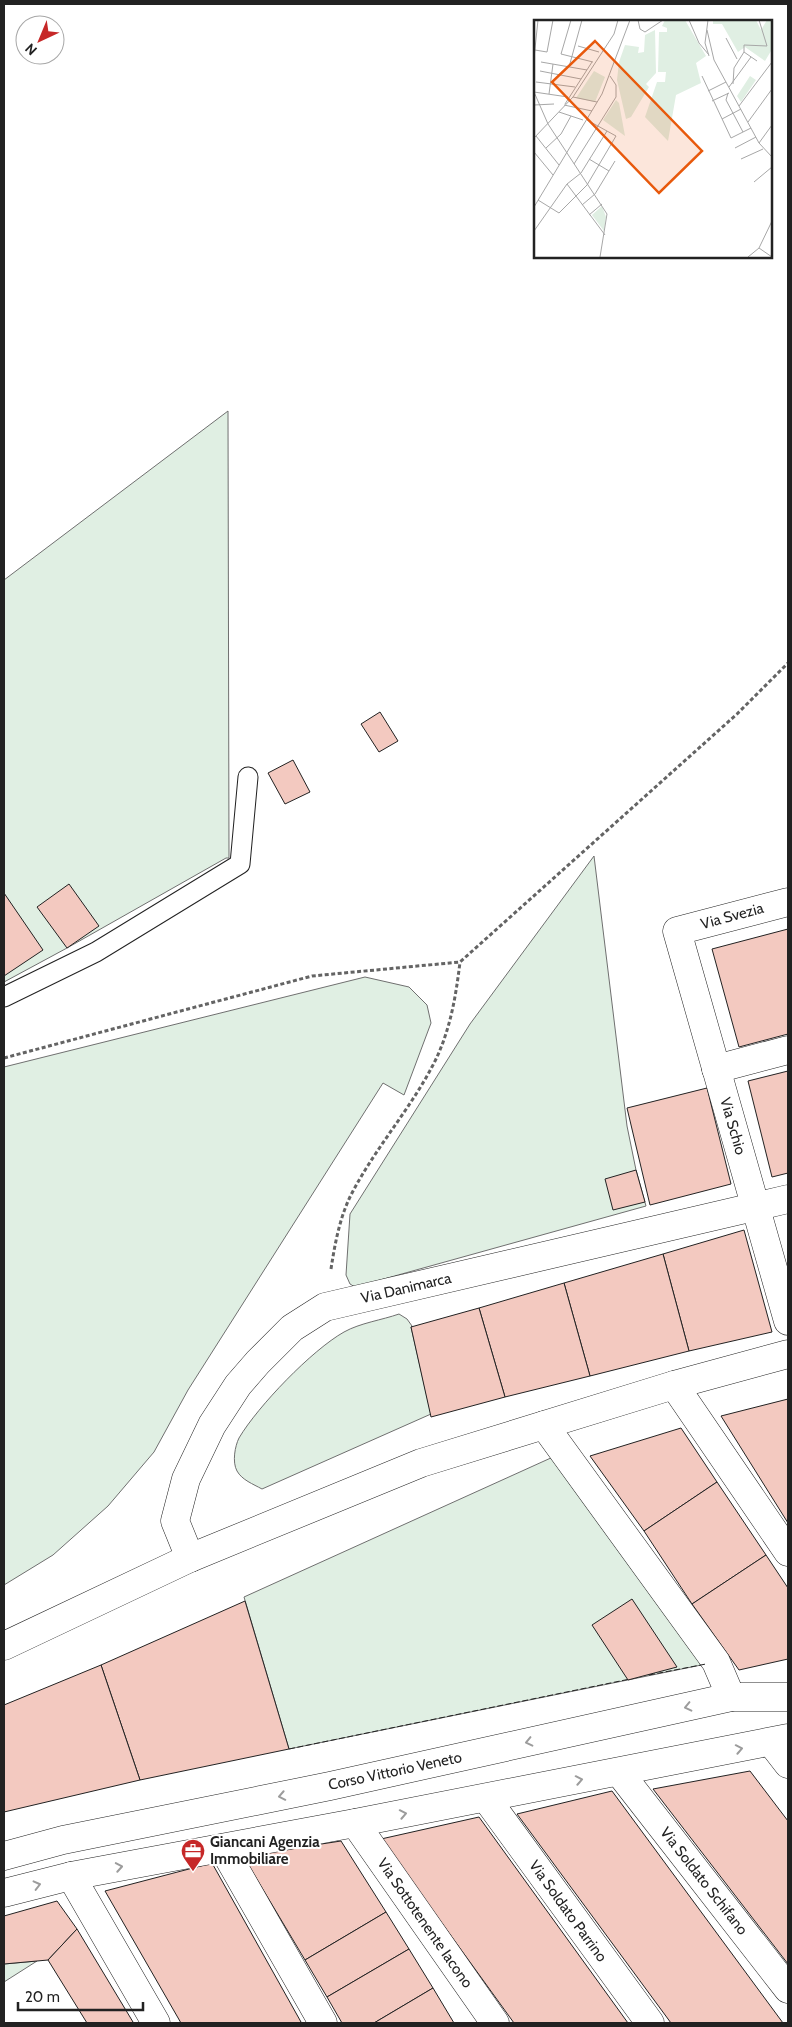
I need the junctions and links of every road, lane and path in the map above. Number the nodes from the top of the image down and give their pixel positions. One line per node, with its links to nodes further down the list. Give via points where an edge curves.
1 (788, 663): 5 (path, via 730,720)
2 (248, 776): 6 (lane, via 240,864 96,952)
3 (788, 902): 4 (street, Via Svezia)
4 (677, 931): 9 (street, Via Schio)
5 (460, 962): 8 (path, via 312,976); 12 (path, via 454,1007 437,1056 415,1097 352,1192 342,1217)
6 (4, 997)
7 (788, 1050): 9 (street)
8 (4, 1058)
9 (716, 1069): 11 (street, Via Schio)
10 (788, 1199): 11 (street, Via Danimarca)
11 (756, 1208): 12 (street, Via Danimarca); 13 (street, Via Schio)
12 (325, 1307): 18 (street, Via Danimarca, via 292,1328 258,1362 238,1385 212,1425 186,1479 175,1521)
13 (788, 1321)
14 (788, 1354): 15 (street)
15 (674, 1385): 16 (street); 17 (street)
16 (544, 1425): 18 (street, via 421,1463); 20 (street, via 716,1662)
17 (788, 1552)
18 (190, 1558): 19 (street)
19 (4, 1646)
20 (731, 1697): 21 (street, Corso Vittorio Veneto); 28 (street, Corso Vittorio Veneto, one-way to 28, via 330,1786 63,1840)
21 (788, 1697)
22 (780, 1740): 23 (street); 24 (street, one-way to 22)
23 (788, 1764)
24 (619, 1772): 25 (street, one-way to 24); 31 (street, Via Soldato Schifano)
25 (486, 1798): 26 (street, one-way to 25); 35 (street, Via Soldato Parrino)
26 (355, 1824): 27 (street); 32 (street, Via Sottotenente Iacono)
27 (223, 1848): 29 (street, one-way to 27); 34 (street)
28 (4, 1856)
29 (71, 1876): 30 (street, one-way to 29); 33 (street)
30 (4, 1893)
31 (788, 1989)
32 (492, 2022)
33 (156, 2023)
34 (323, 2023)
35 (650, 2023)

